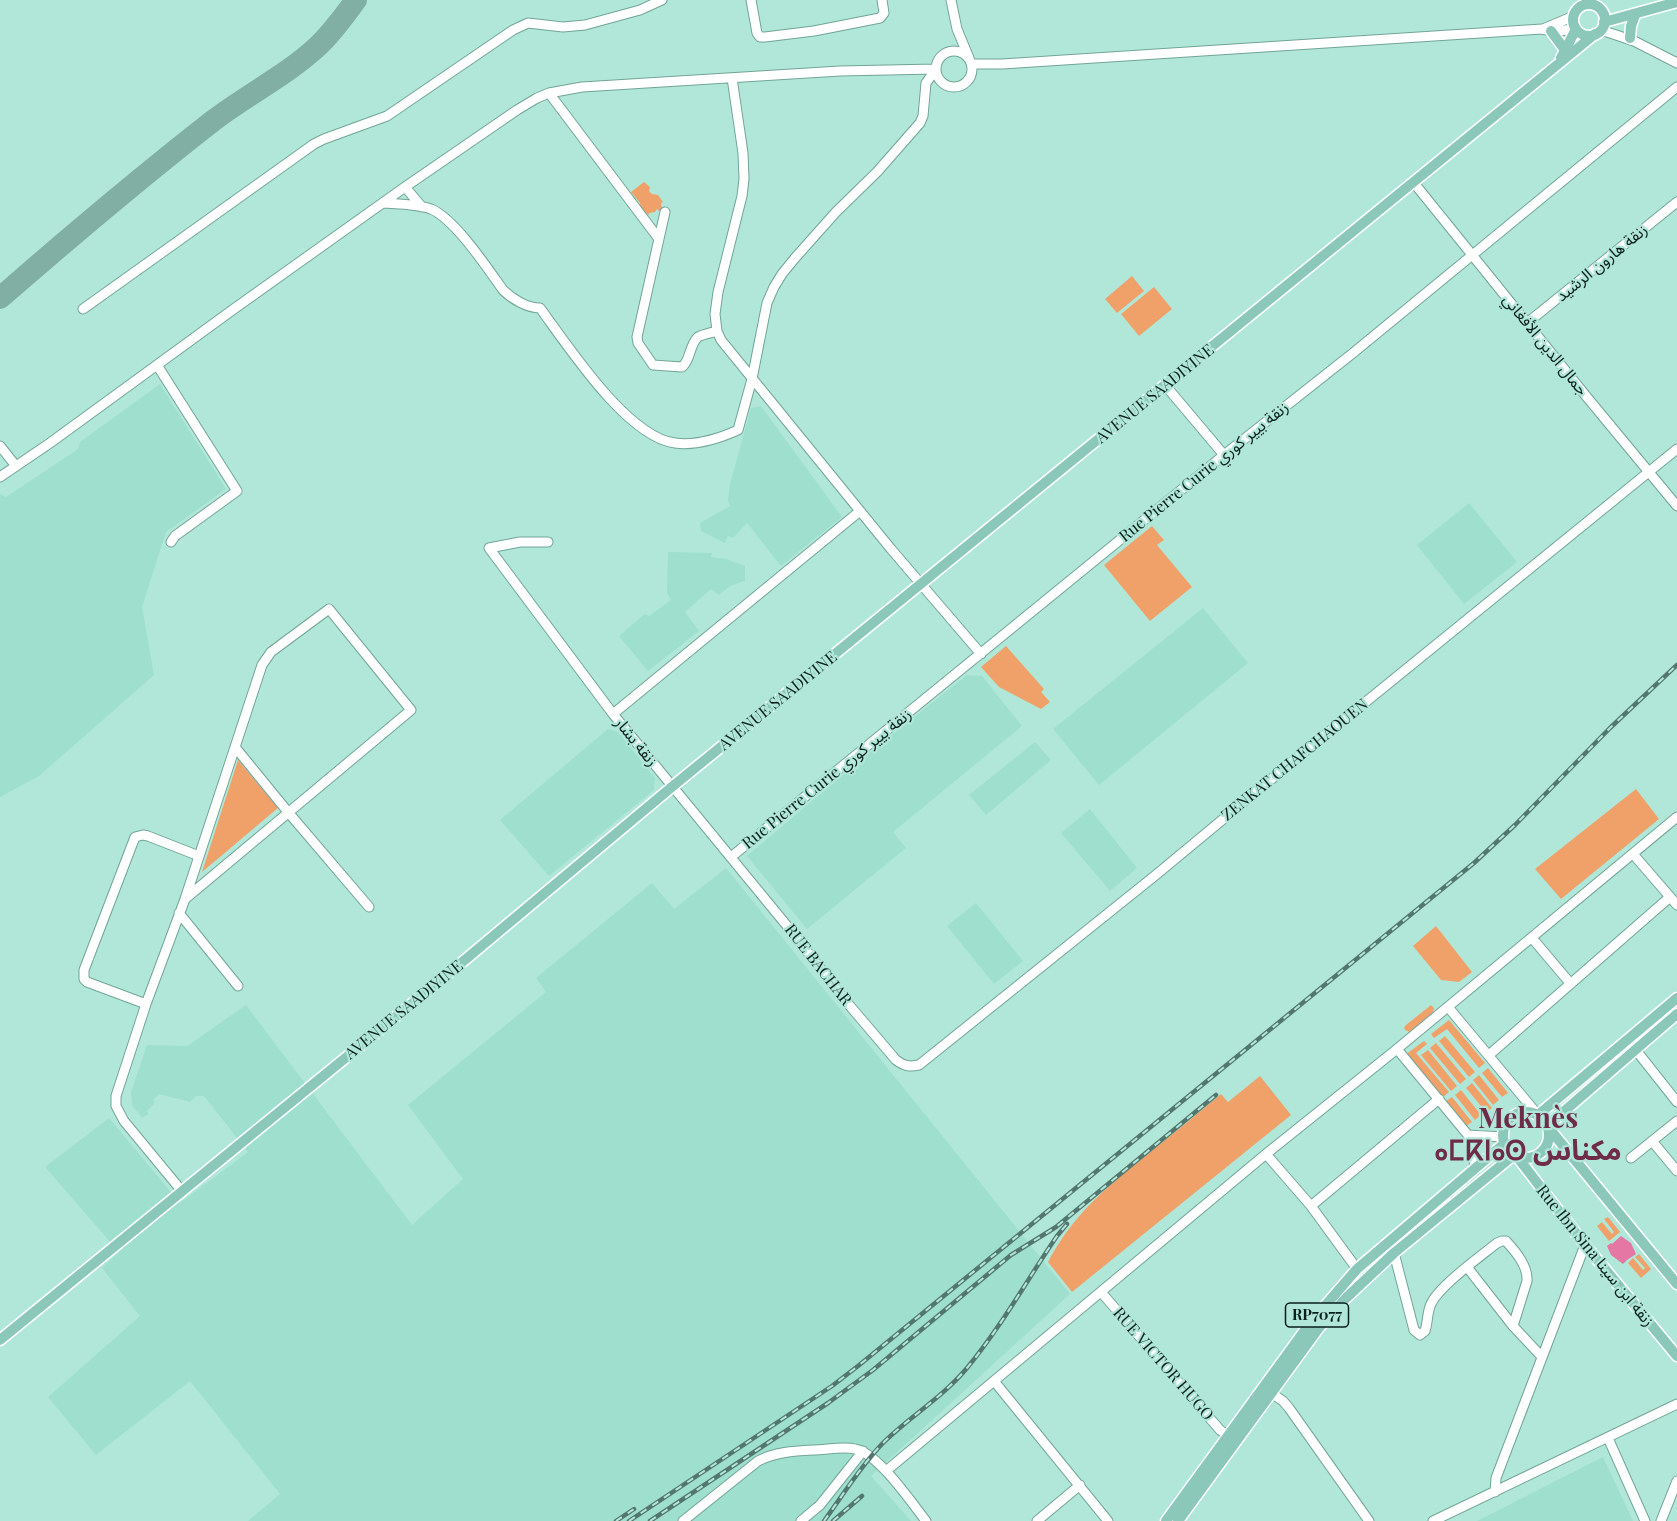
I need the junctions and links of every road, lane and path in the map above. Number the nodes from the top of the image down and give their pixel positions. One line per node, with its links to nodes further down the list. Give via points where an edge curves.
1 (663, 0): 33 (street, via 585,25 528,24 513,30 387,116 314,144)
2 (751, 0): 3 (street, via 757,33 765,38 880,18 884,13)
3 (882, 0)
4 (951, 0): 10 (street)
5 (1591, 2): 7 (main road); 9 (main road)
6 (1677, 2): 8 (main road)
7 (1576, 9): 11 (main road); 12 (street)
8 (1641, 13): 9 (main road); 13 (main road, via 1631,26)
9 (1601, 24): 11 (main road, via 1585,35); 13 (street); 16 (main road, AVENUE SAADIYINE)
10 (957, 29): 15 (street); 18 (street)
11 (1576, 29): 12 (street); 14 (main road, AVENUE SAADIYINE)
12 (1546, 30): 14 (main road); 18 (street)
13 (1632, 40): 17 (street)
14 (1565, 50): 16 (main road, AVENUE SAADIYINE)
15 (941, 56): 18 (street, via 958,51 967,55); 19 (street)
16 (1558, 63): 25 (main road, AVENUE SAADIYINE)
17 (1677, 63)
18 (971, 65): 21 (street, via 966,83 958,87)
19 (936, 69): 20 (street); 21 (street); 23 (street)
20 (732, 78): 24 (street, via 582,87); 35 (street, via 744,179 718,292)
21 (940, 81): 23 (street)
22 (1677, 87): 32 (street, Rue Pierre Curie زنقة بيير كوري)
23 (924, 92): 37 (street, via 923,116 916,128 836,212 774,287)
24 (549, 93): 26 (street, via 517,110); 31 (street)
25 (1414, 183): 32 (street, جمال الدين الأفغاني); 38 (main road, AVENUE SAADIYINE)
26 (405, 187): 28 (street); 29 (street)
27 (1677, 202): 34 (street, زنقة هارون الرشيد)
28 (384, 203): 29 (street); 36 (street)
29 (422, 207): 37 (street, via 432,209 462,236 507,295 540,308 612,400 654,436 692,444 738,430)
30 (665, 212): 31 (street)
31 (658, 239): 35 (street, via 638,343 653,365 682,367 699,337)
32 (1472, 255): 34 (street, جمال الدين الأفغاني); 41 (street, Rue Pierre Curie زنقة بيير كوري)
33 (83, 309)
34 (1527, 323): 43 (street, جمال الدين الأفغاني)
35 (717, 332): 37 (street)
36 (157, 365): 42 (street); 47 (street, via 237,491)
37 (752, 379): 46 (street)
38 (1165, 385): 41 (street); 49 (main road, AVENUE SAADIYINE)
39 (0, 446): 42 (street)
40 (1677, 449): 43 (street, ZENKAT CHAFCHAOUEN)
41 (1224, 455): 50 (street, Rue Pierre Curie زنقة بيير كوري)
42 (16, 466): 44 (street)
43 (1649, 472): 45 (street, جمال الدين الأفغاني); 74 (street, ZENKAT CHAFCHAOUEN, via 1157,874 919,1065)
44 (0, 477)
45 (1677, 506)
46 (860, 511): 49 (street); 51 (street)
47 (171, 542)
48 (548, 542): 51 (street, زنقة بشار, via 489,548)
49 (921, 585): 50 (street); 53 (main road, AVENUE SAADIYINE)
50 (981, 654): 58 (street, Rue Pierre Curie زنقة بيير كوري)
51 (613, 714): 53 (street, زنقة بشار)
52 (235, 747): 54 (street); 54 (street, via 262,665 271,652 330,609 411,710); 57 (street)
53 (673, 786): 58 (street, زنقة بشار); 88 (main road, AVENUE SAADIYINE)
54 (288, 812): 60 (street); 62 (street)
55 (1677, 817): 56 (street)
56 (1633, 854): 59 (street); 64 (street)
57 (199, 856): 60 (street); 68 (street, via 143,835 135,837 84,970 87,982)
58 (731, 856): 74 (street, RUE BACHAR, via 844,999 896,1060)
59 (1670, 897): 61 (street); 65 (street)
60 (185, 898): 63 (street)
61 (1677, 905)
62 (369, 907)
63 (179, 913): 66 (street); 68 (street)
64 (1532, 938): 65 (street); 69 (street)
65 (1570, 983): 73 (street)
66 (238, 986)
67 (1677, 998): 77 (main road)
68 (146, 1004): 88 (street, via 118,1088 116,1106)
69 (1448, 1007): 71 (street); 73 (street)
70 (1677, 1014): 72 (main road)
71 (1397, 1049): 75 (street); 83 (street)
72 (1635, 1049): 76 (street); 79 (main road)
73 (1489, 1055): 77 (street)
74 (910, 1067)
75 (1439, 1099): 80 (street); 89 (street)
76 (1677, 1102)
77 (1538, 1115): 79 (main road); 81 (main road, RP7077, via 1517,1114 1506,1124)
78 (1677, 1120): 82 (street)
79 (1547, 1126): 84 (main road, via 1548,1140 1541,1152 1528,1157); 94 (main road)
80 (1468, 1134): 81 (street); 86 (street)
81 (1504, 1140): 84 (main road); 86 (main road, RP7077)
82 (1652, 1141): 85 (street); 87 (street)
83 (1266, 1154): 89 (street); 95 (street)
84 (1515, 1154): 90 (main road, Rue Ibn Sina زنقة ابن سينا); 91 (main road, RP7077)
85 (1631, 1158)
86 (1475, 1170): 93 (main road, RP7077)
87 (1677, 1171)
88 (181, 1190): 97 (main road, AVENUE SAADIYINE)
89 (1311, 1206): 93 (street)
90 (1585, 1245): 98 (main road, Rue Ibn Sina زنقة ابن سينا); 99 (street)
91 (1394, 1253): 92 (street, via 1414,1330 1420,1335 1426,1329 1434,1299); 101 (main road, RP7077, via 1318,1329)
92 (1467, 1267): 96 (street); 96 (street, via 1497,1243 1508,1243 1528,1274)
93 (1357, 1269): 103 (main road, RP7077, via 1311,1322)
94 (1677, 1284)
95 (1101, 1292): 100 (street); 103 (street, RUE VICTOR HUGO)
96 (1513, 1326): 99 (street)
97 (0, 1340)
98 (1677, 1356)
99 (1542, 1357): 109 (street, via 1496,1478)
100 (994, 1381): 106 (street); 108 (street)
101 (1271, 1393): 116 (main road, RP7077); 117 (street, via 1289,1408)
102 (1677, 1404): 104 (street)
103 (1227, 1435): 115 (main road, RP7077)
104 (1608, 1438): 109 (street); 119 (street)
105 (863, 1451): 106 (street); 110 (street, via 794,1451 765,1458); 111 (street, via 820,1505)
106 (886, 1471): 112 (street)
107 (1677, 1481): 120 (street)
108 (1080, 1485): 113 (street); 114 (street)
109 (1495, 1492): 118 (street)
110 (683, 1521)
111 (801, 1521)
112 (926, 1521)
113 (1037, 1521)
114 (1108, 1521)
115 (1166, 1521)
116 (1178, 1521)
117 (1370, 1521)
118 (1433, 1521)
119 (1645, 1521)
120 (1661, 1521)

